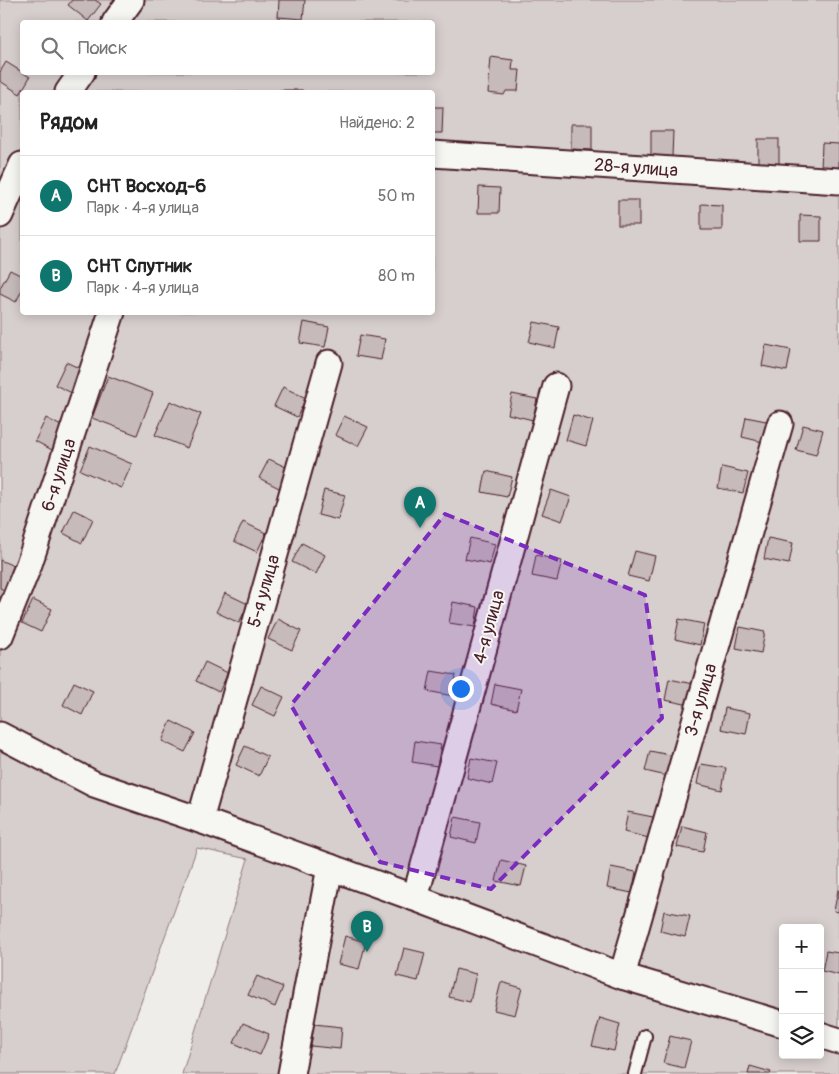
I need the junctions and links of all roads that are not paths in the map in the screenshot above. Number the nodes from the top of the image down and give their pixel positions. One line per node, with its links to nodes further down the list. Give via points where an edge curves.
1 (131, 0): 2 (street)
2 (117, 20)
3 (80, 75): 4 (street)
4 (69, 90)
5 (435, 154): 7 (street, 28-я улица)
6 (20, 170): 8 (street)
7 (839, 182)
8 (0, 215)
9 (111, 315): 13 (street, 6-я улица, via 29,564)
10 (330, 363): 15 (street, 5-я улица)
11 (556, 386): 17 (street, 4-я улица)
12 (780, 424): 18 (street, 3-я улица)
13 (0, 636)
14 (0, 735): 15 (street, via 94,784)
15 (200, 820): 16 (street)
16 (330, 867): 17 (street); 23 (street)
17 (415, 898): 18 (street)
18 (622, 976): 19 (street)
19 (779, 1023)
20 (645, 1036): 24 (lane)
21 (824, 1036): 22 (street)
22 (839, 1041)
23 (291, 1074)
24 (635, 1074)

